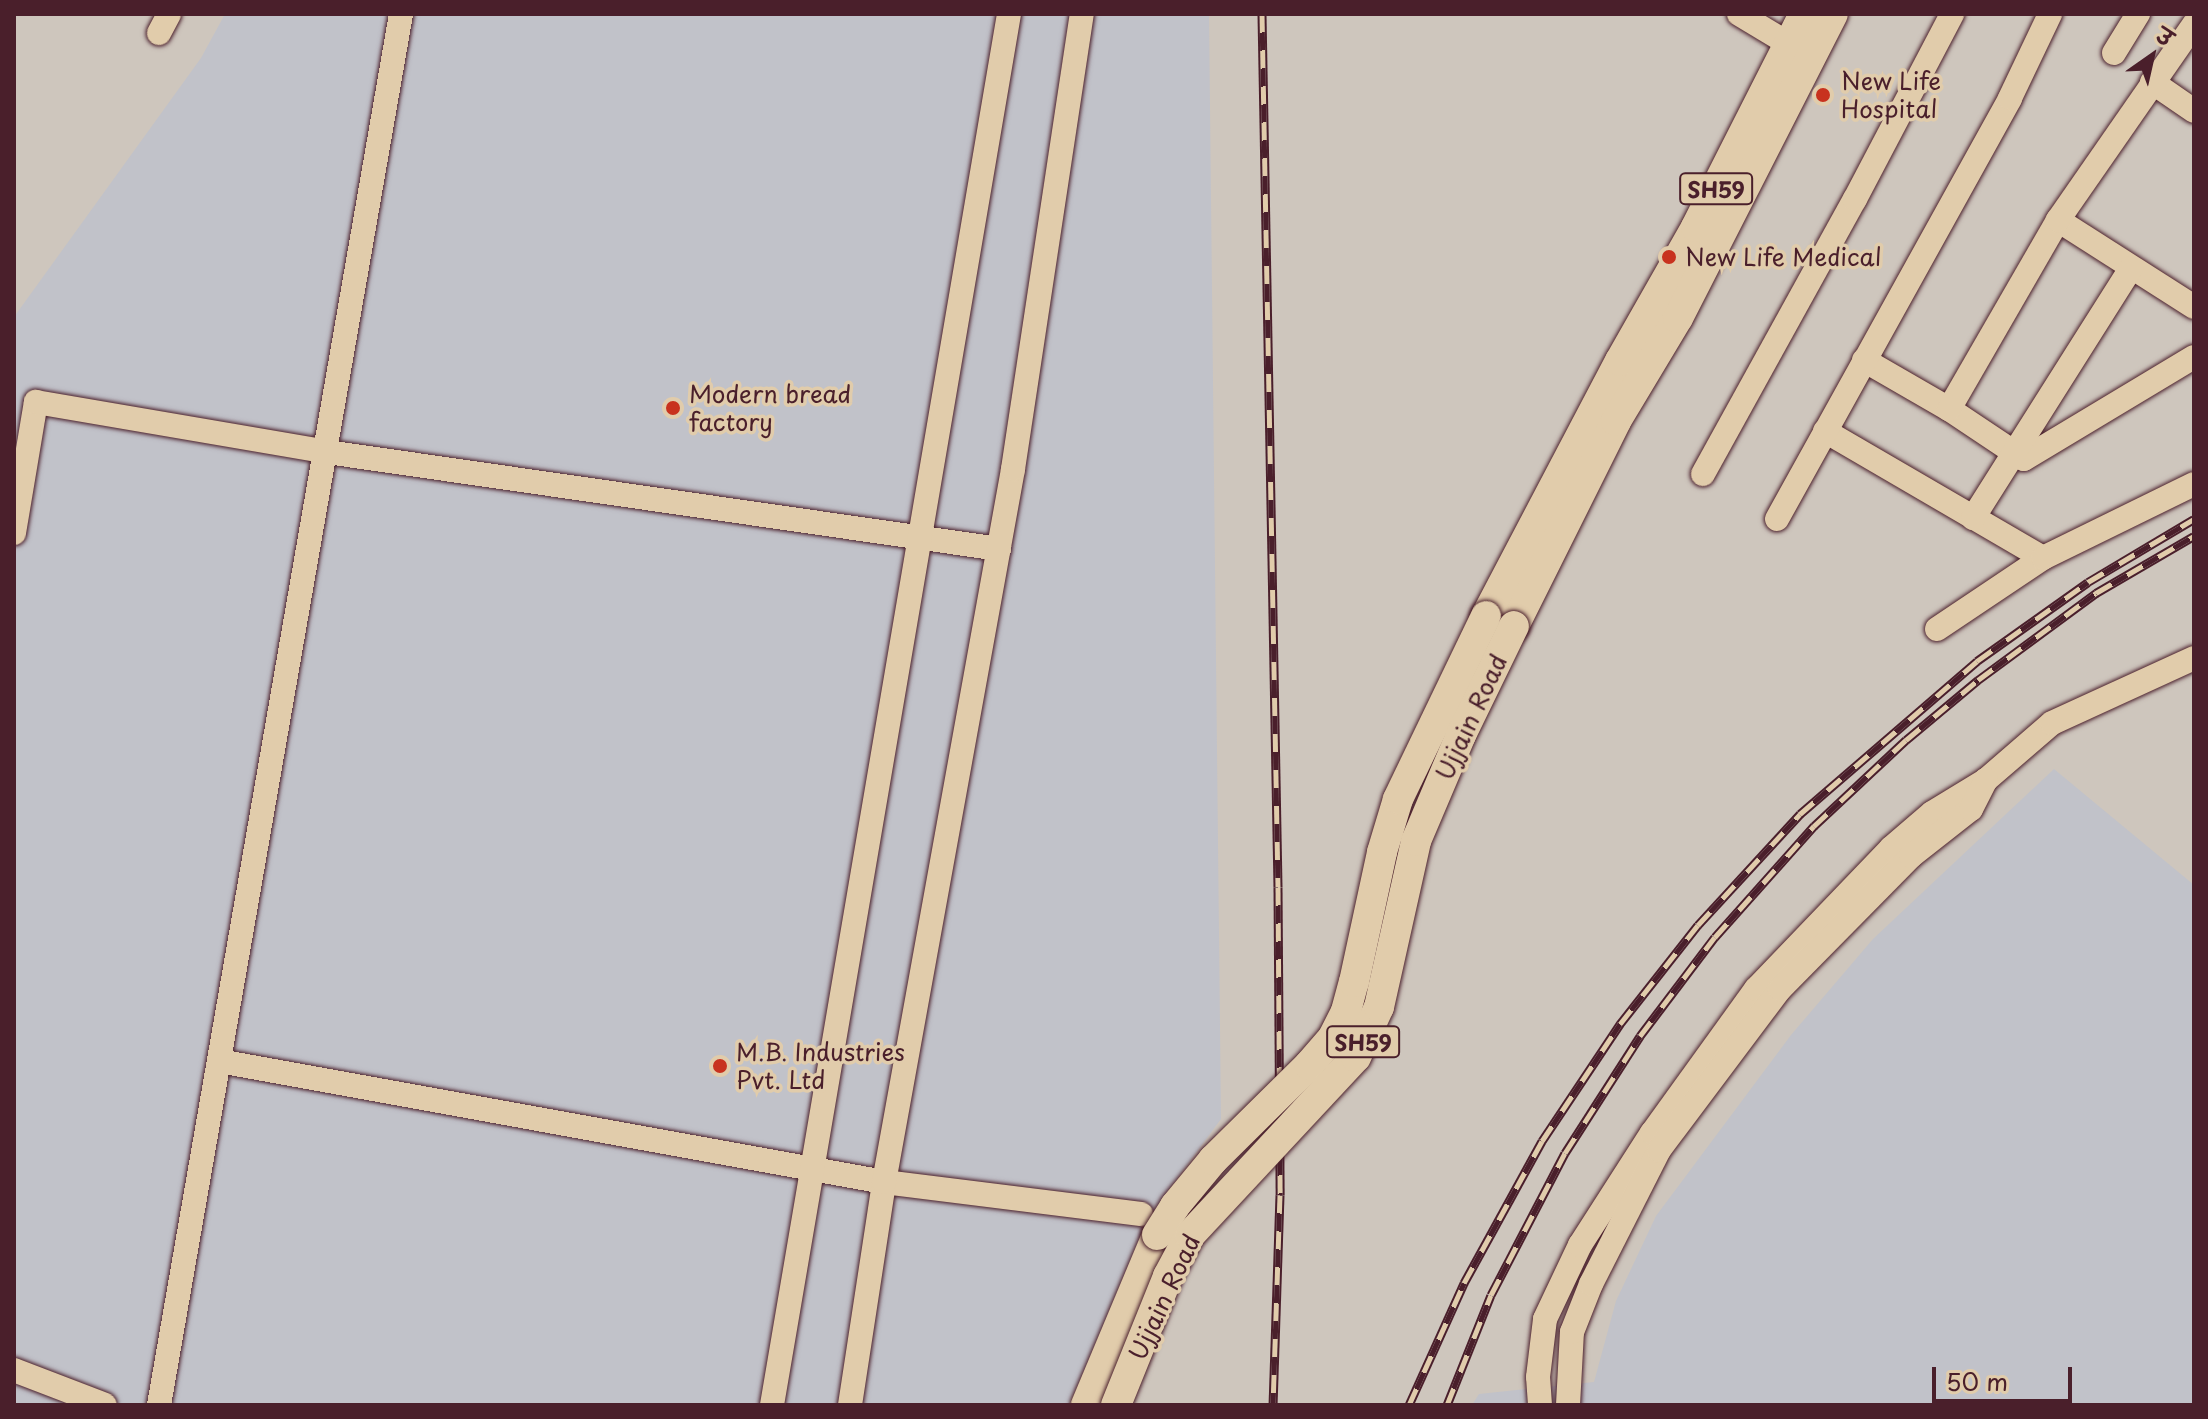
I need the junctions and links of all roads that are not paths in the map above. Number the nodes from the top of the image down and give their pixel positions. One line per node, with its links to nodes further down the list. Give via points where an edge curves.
1 (401, 14): 23 (street)
2 (1009, 14): 30 (street)
3 (1082, 14): 31 (street)
4 (1739, 14): 11 (street)
5 (1804, 14): 11 (main road, Ujjain Road / SH59)
6 (1833, 14): 18 (main road, Ujjain Road / SH59)
7 (1952, 14): 25 (street)
8 (2050, 14): 20 (street, via 2010,98)
9 (2138, 14): 12 (street)
10 (2194, 24): 13 (street)
11 (1789, 44): 18 (main road, Ujjain Road / SH59, via 1696,227)
12 (2114, 53)
13 (2152, 82): 14 (street); 15 (street)
14 (2194, 111)
15 (2058, 220): 16 (street); 21 (street)
16 (2131, 268): 17 (street); 24 (street)
17 (2194, 307)
18 (1665, 311): 45 (main road, Ujjain Road / SH59, bridge, via 1620,361 1486,616 1398,799 1346,1011 1333,1037 1175,1206 1157,1235); 46 (main road, Ujjain Road / SH59, bridge, via 1461,735 1416,841 1379,1007 1356,1057 1190,1235)
19 (2194, 357): 24 (street, via 2024,459)
20 (1864, 360): 21 (street); 22 (street)
21 (1949, 409): 24 (street)
22 (1825, 431): 27 (street); 28 (street)
23 (327, 452): 29 (street, via 36,402); 30 (street); 36 (street)
24 (2013, 453): 27 (street)
25 (1703, 474)
26 (2194, 484): 32 (street)
27 (1973, 518): 32 (street)
28 (1777, 519)
29 (14, 533)
30 (921, 536): 31 (street); 37 (street)
31 (999, 549): 38 (street)
32 (2043, 558): 33 (street)
33 (1937, 629)
34 (2194, 658): 35 (street, via 2052,723)
35 (1986, 780): 47 (street, via 1950,799 1891,848 1798,942 1756,989 1652,1133 1580,1245 1545,1319); 48 (street, via 1971,809 1911,856 1780,989 1659,1150 1572,1332)
36 (219, 1061): 37 (street); 42 (street)
37 (812, 1169): 38 (street); 43 (street)
38 (884, 1182): 39 (street); 44 (street)
39 (1141, 1214)
40 (14, 1370): 41 (street)
41 (105, 1405)
42 (159, 1405)
43 (772, 1405)
44 (850, 1405)
45 (1086, 1405)
46 (1116, 1405)
47 (1540, 1405)
48 (1568, 1405)

